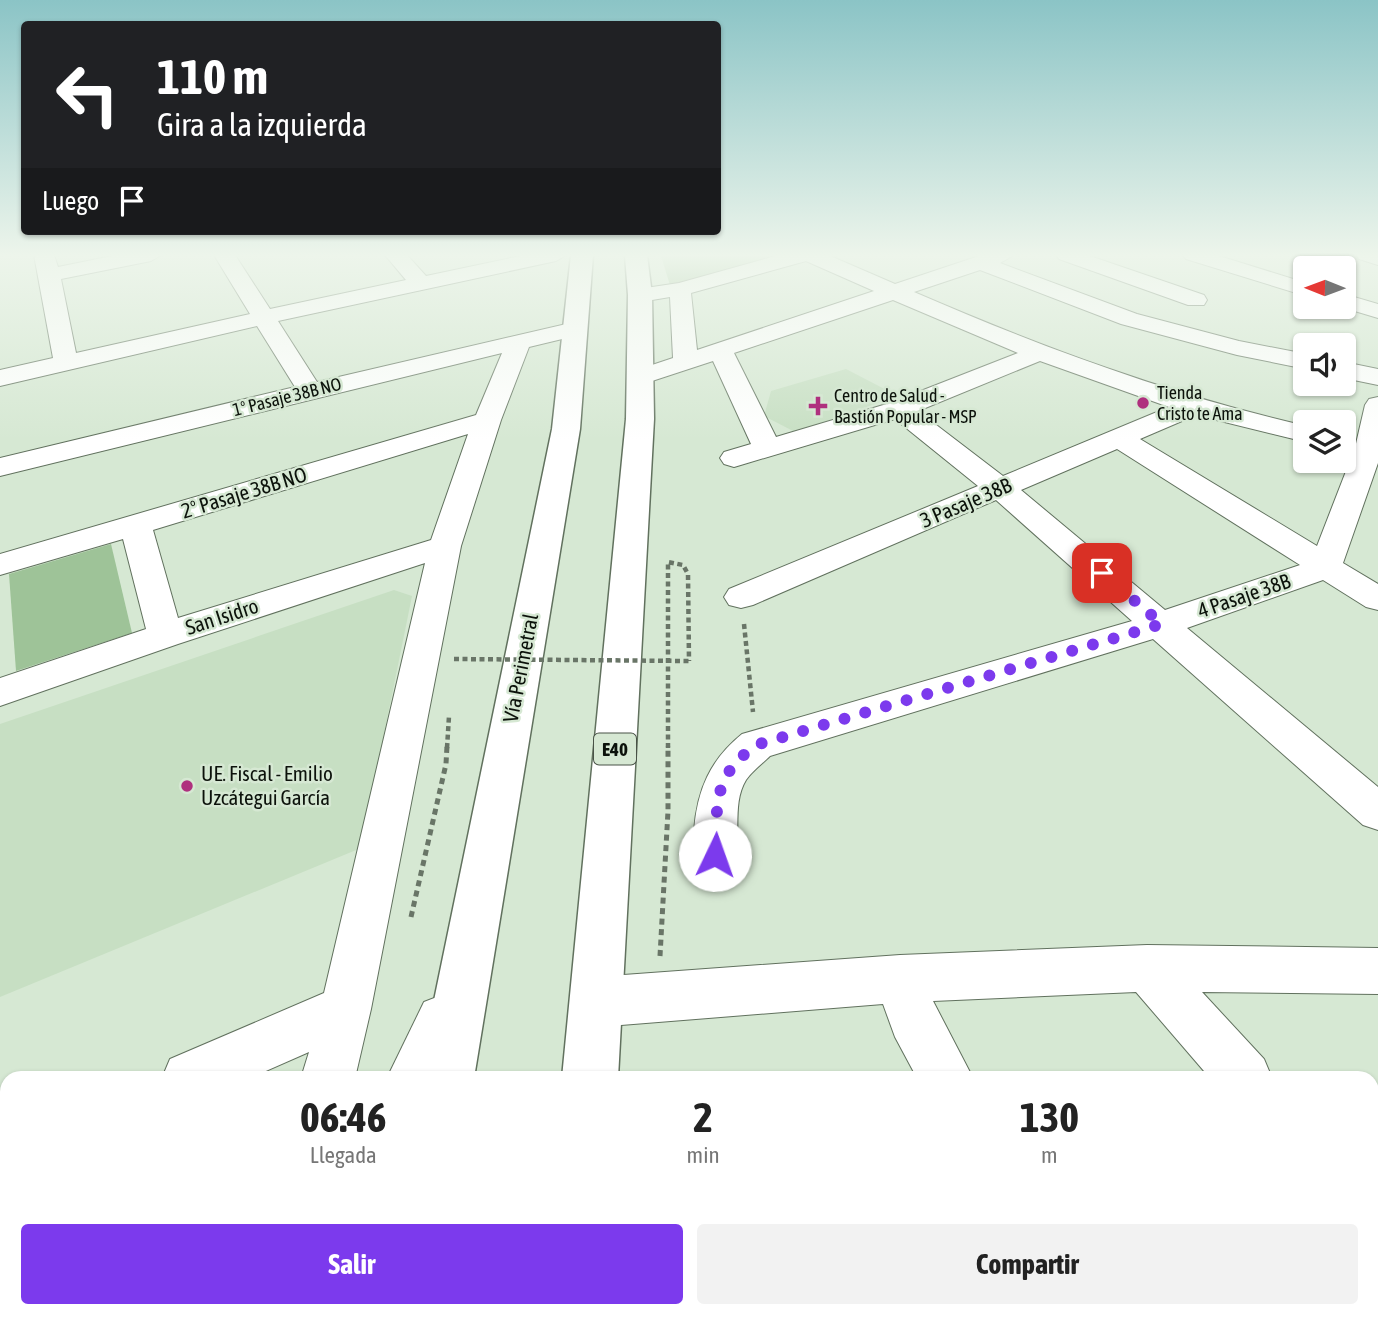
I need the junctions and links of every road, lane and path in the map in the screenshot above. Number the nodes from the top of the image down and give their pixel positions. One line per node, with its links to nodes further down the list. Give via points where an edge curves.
1 (57, 316): 15 (street)
2 (576, 316): 9 (highway, Vía Perimetral)
3 (640, 316): 17 (highway, E40)
4 (682, 316): 14 (street)
5 (821, 316): 11 (street)
6 (951, 316): 12 (street)
7 (1123, 316): 13 (street)
8 (261, 317): 15 (street); 20 (street)
9 (575, 329): 10 (street, 1° Pasaje 38B NO); 47 (highway, Vía Perimetral, via 566,429)
10 (519, 342): 20 (street, 1° Pasaje 38B NO); 24 (street)
11 (720, 349): 14 (street); 28 (street)
12 (1039, 353): 22 (street); 23 (street)
13 (1293, 359)
14 (686, 360): 17 (street)
15 (66, 363): 19 (street)
16 (1356, 372): 18 (street)
17 (640, 377): 50 (highway, E40)
18 (1378, 377)
19 (0, 378)
20 (310, 391): 30 (street, 1° Pasaje 38B NO)
21 (1378, 405): 27 (street)
22 (1191, 407): 25 (street); 26 (street, 3 Pasaje 38B)
23 (899, 409): 28 (street); 31 (street)
24 (487, 420): 32 (street, 2° Pasaje 38B NO); 33 (street)
25 (1293, 432)
26 (1119, 438): 31 (street, 3 Pasaje 38B); 35 (street)
27 (1364, 447): 35 (street)
28 (768, 449): 29 (street)
29 (734, 458)
30 (0, 467)
31 (1000, 488): 36 (street, 3 Pasaje 38B); 38 (street)
32 (136, 526): 34 (street, 2° Pasaje 38B NO); 39 (street)
33 (445, 546): 39 (street, San Isidro); 51 (street)
34 (0, 565)
35 (1325, 568): 37 (street); 38 (street, 4 Pasaje 38B)
36 (741, 597): 42 (path)
37 (1378, 599)
38 (1162, 624): 42 (street, 4 Pasaje 38B); 43 (street)
39 (165, 635): 41 (street, San Isidro)
40 (454, 659): 49 (path, bridge, via 689,661 688,574 682,565 668,562 668,811)
41 (0, 692)
42 (756, 745): 44 (street, 4 Pasaje 38B, via 735,760 723,780)
43 (1378, 811)
44 (715, 855)
45 (1147, 968): 46 (street); 48 (street); 58 (street)
46 (1378, 971)
47 (464, 975): 54 (street); 55 (highway, Vía Perimetral)
48 (900, 979): 49 (street); 57 (street, via 913,1019)
49 (658, 997): 50 (street)
50 (596, 1002): 56 (highway, E40)
51 (346, 1009): 52 (street); 53 (street)
52 (205, 1071)
53 (330, 1071)
54 (417, 1071)
55 (447, 1071)
56 (591, 1071)
57 (942, 1071)
58 (1239, 1071)

